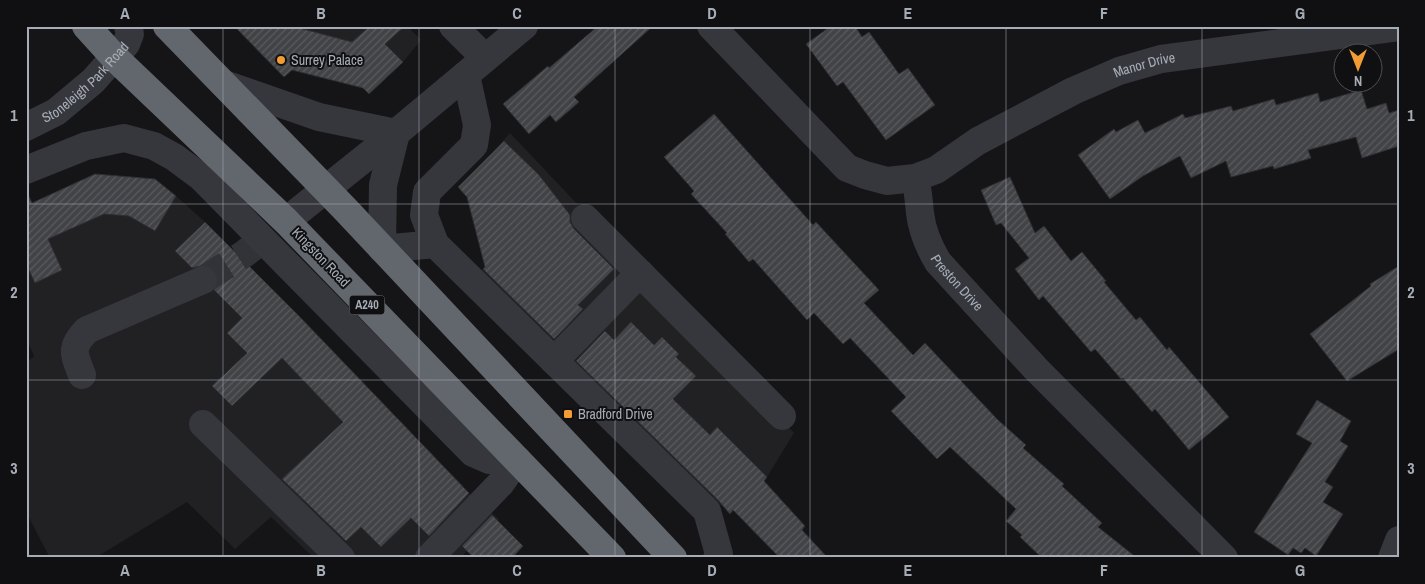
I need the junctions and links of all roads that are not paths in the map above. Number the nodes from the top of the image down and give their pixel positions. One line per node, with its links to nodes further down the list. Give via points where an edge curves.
1 (86, 26): 8 (highway, Kingston Road / A240)
2 (128, 26): 8 (street, Stoneleigh Park Road, via 130,34 126,44)
3 (167, 26): 10 (highway)
4 (453, 26): 9 (street)
5 (524, 26): 9 (street)
6 (711, 26): 14 (street, via 847,168 887,181)
7 (1383, 28): 14 (street, Manor Drive, via 1161,59 1119,72 1073,91 978,141 936,170)
8 (115, 58): 11 (street, Stoneleigh Park Road, via 56,112); 17 (highway, Kingston Road / A240)
9 (475, 67): 12 (street); 18 (street, via 477,125 474,145 427,192 424,215)
10 (224, 84): 12 (street, via 319,117); 15 (highway)
11 (26, 128)
12 (396, 134): 15 (street); 19 (street, via 383,185)
13 (26, 170): 26 (street, via 86,146 124,138 154,146 174,157 201,177 473,453 489,460)
14 (915, 178): 33 (street, Preston Drive, via 924,232 938,262 1035,368)
15 (326, 190): 17 (street); 19 (highway)
16 (585, 218): 20 (street)
17 (286, 221): 26 (highway, Kingston Road / A240)
18 (434, 244): 19 (street); 22 (street)
19 (382, 249): 31 (highway)
20 (640, 273): 22 (street); 24 (street)
21 (203, 280): 23 (street, via 86,330 77,340 73,353)
22 (554, 361): 32 (street, via 707,511 719,554)
23 (82, 375)
24 (782, 416)
25 (203, 424): 28 (street)
26 (517, 460): 29 (street, via 501,483); 30 (highway, Kingston Road / A240)
27 (1399, 540): 34 (street)
28 (341, 558)
29 (429, 558)
30 (612, 558)
31 (673, 558)
32 (717, 558)
33 (1224, 558)
34 (1392, 558)

